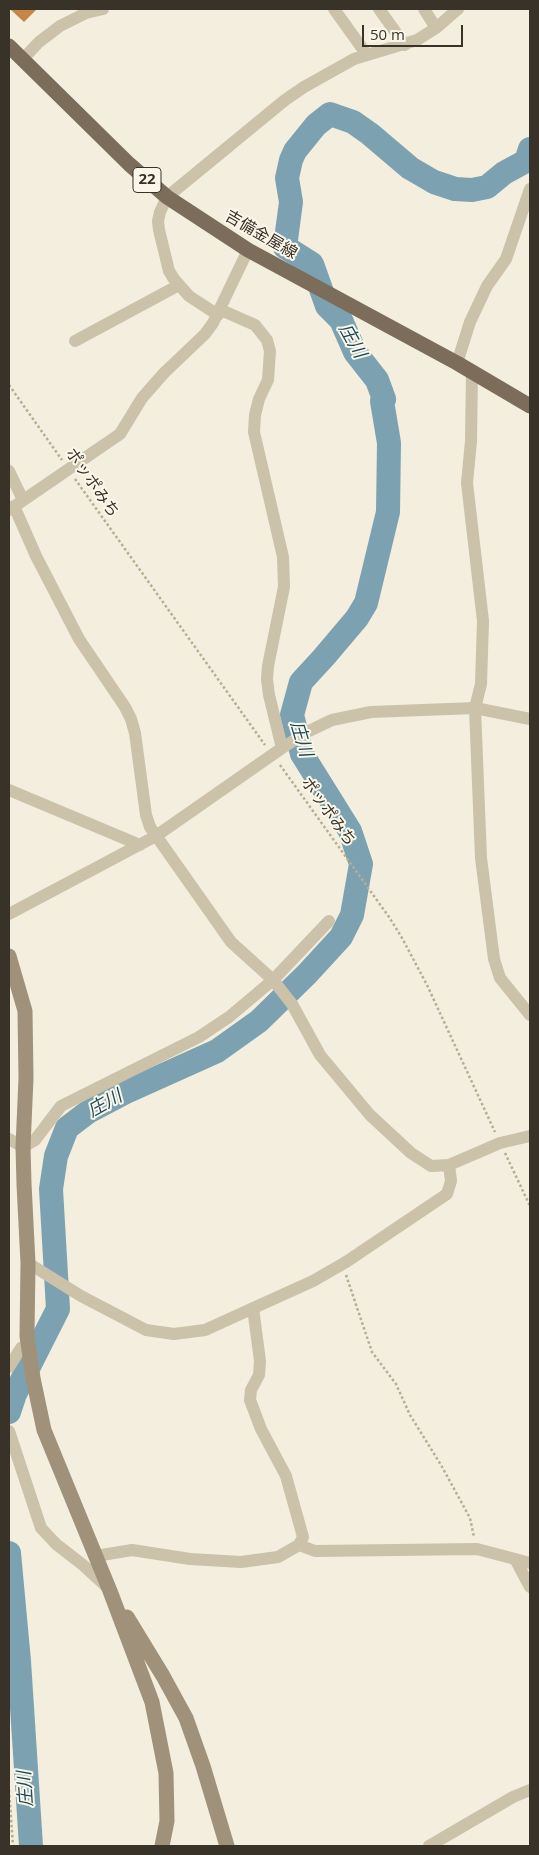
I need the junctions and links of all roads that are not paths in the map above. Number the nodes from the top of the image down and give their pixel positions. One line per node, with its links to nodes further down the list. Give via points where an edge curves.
1 (103, 9): 10 (street, via 86,13 60,26)
2 (334, 9): 9 (street)
3 (379, 9): 7 (street)
4 (424, 9): 6 (street)
5 (458, 9): 6 (street)
6 (436, 28): 7 (street)
7 (405, 45): 9 (street)
8 (9, 46): 10 (main road, 吉備金屋線 / 22)
9 (367, 55): 12 (street, via 354,59 285,100)
10 (23, 59): 12 (main road, 吉備金屋線 / 22)
11 (530, 189): 17 (street, via 506,258 487,286 470,322)
12 (166, 197): 13 (main road, 吉備金屋線 / 22); 14 (street, via 160,212 159,230 169,271)
13 (248, 250): 15 (street); 17 (main road, 吉備金屋線 / 22)
14 (179, 285): 15 (street, via 189,296); 16 (street)
15 (219, 313): 21 (street, via 205,334 142,398 120,434); 24 (street, via 256,325 267,340 270,351 268,380 259,399 254,432 283,557 284,587 267,679)
16 (75, 341)
17 (457, 363): 18 (main road, 吉備金屋線 / 22)
18 (472, 372): 19 (main road, 吉備金屋線 / 22); 22 (street, via 467,483 483,621 480,684)
19 (530, 406)
20 (9, 471): 21 (street)
21 (15, 505): 26 (street, via 36,556 79,639 131,719 146,815)
22 (475, 708): 23 (street); 24 (street, via 344,716 315,728); 32 (street, via 481,858 494,959 500,978)
23 (530, 719)
24 (277, 752): 26 (street)
25 (9, 790): 27 (street)
26 (156, 836): 27 (street); 31 (street, via 231,942)
27 (140, 845): 28 (street)
28 (9, 914)
29 (329, 921): 31 (street)
30 (9, 956): 35 (street, via 25,1012)
31 (272, 980): 35 (street, via 199,1037 61,1106 35,1140); 36 (street, via 292,1004 320,1055 370,1115 410,1153 431,1166)
32 (530, 1015)
33 (530, 1136): 36 (street, via 500,1143)
34 (9, 1139): 35 (street)
35 (23, 1147): 37 (street)
36 (449, 1165): 38 (street, via 451,1181 447,1194 342,1264)
37 (28, 1263): 38 (street, via 81,1296 146,1330 174,1334 205,1330); 39 (street)
38 (253, 1308): 42 (street, via 260,1375 251,1390 250,1400 286,1476 303,1537)
39 (28, 1344): 40 (street, via 21,1348); 43 (street, via 44,1430)
40 (9, 1367)
41 (9, 1431): 47 (street, via 41,1528)
42 (299, 1545): 43 (street, via 278,1557 241,1562 190,1559 132,1550); 44 (street, via 315,1551 477,1549)
43 (96, 1556): 47 (street)
44 (516, 1559): 45 (street); 46 (street)
45 (530, 1563)
46 (530, 1587)
47 (110, 1591): 48 (street, via 151,1654); 49 (street, via 152,1702)
48 (186, 1718): 49 (street, via 176,1708 165,1706 158,1712); 52 (street)
49 (156, 1726): 51 (street, via 166,1773 167,1821)
50 (530, 1790): 53 (street)
51 (162, 1846)
52 (227, 1846)
53 (430, 1846)

